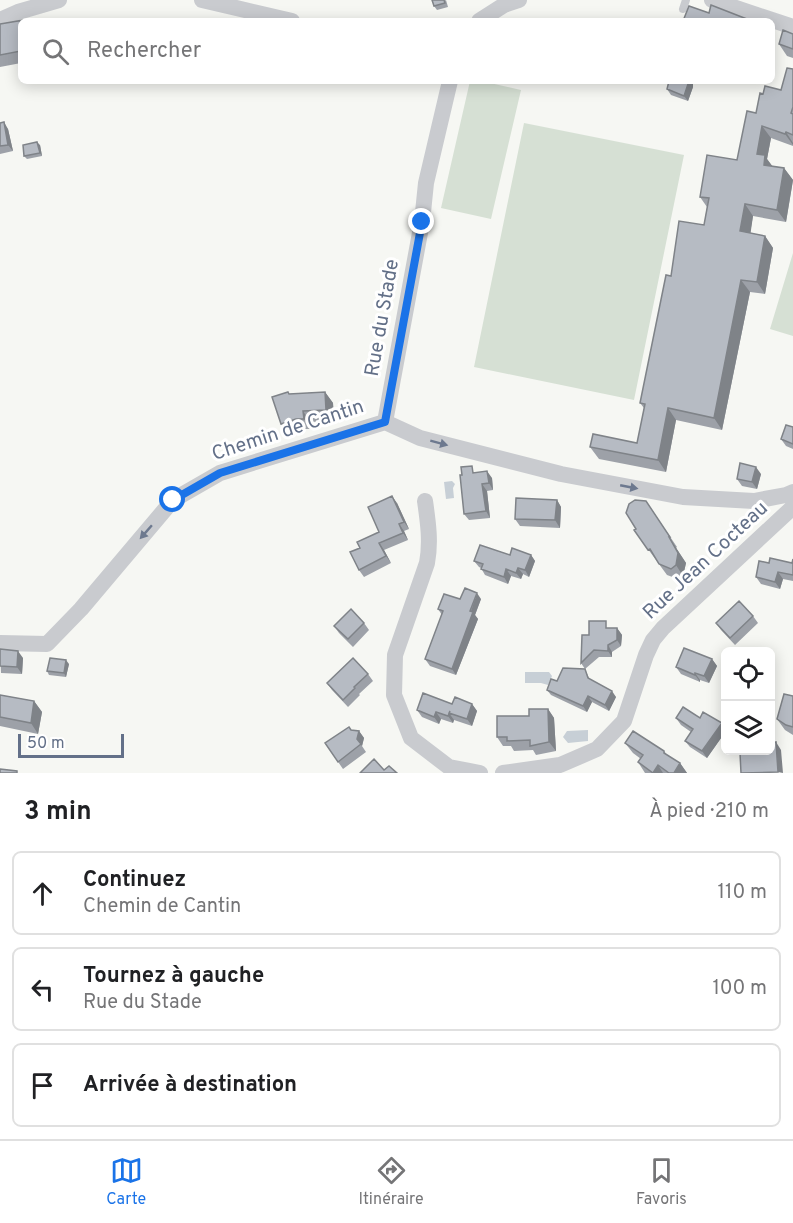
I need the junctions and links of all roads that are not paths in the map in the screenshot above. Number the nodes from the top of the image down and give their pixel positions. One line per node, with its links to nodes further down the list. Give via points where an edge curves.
1 (59, 0): 8 (street)
2 (201, 0): 5 (street)
3 (519, 0): 6 (street)
4 (713, 0): 7 (street)
5 (279, 18)
6 (484, 18)
7 (763, 18)
8 (0, 20)
9 (775, 22): 10 (street)
10 (793, 27)
11 (449, 84): 12 (street, Rue du Stade, via 426,183)
12 (385, 422): 13 (street, Chemin de Cantin, one-way to 13, via 420,438 561,474 682,498 754,501); 16 (street, Chemin de Cantin, one-way to 16, via 220,473 173,500 46,645)
13 (793, 492)
14 (425, 501): 17 (street, via 427,563 395,656 394,694 411,738 449,768)
15 (793, 507): 18 (street, Rue Jean Cocteau, via 653,640 624,721 597,749 560,765)
16 (0, 643)
17 (480, 773)
18 (503, 773)

